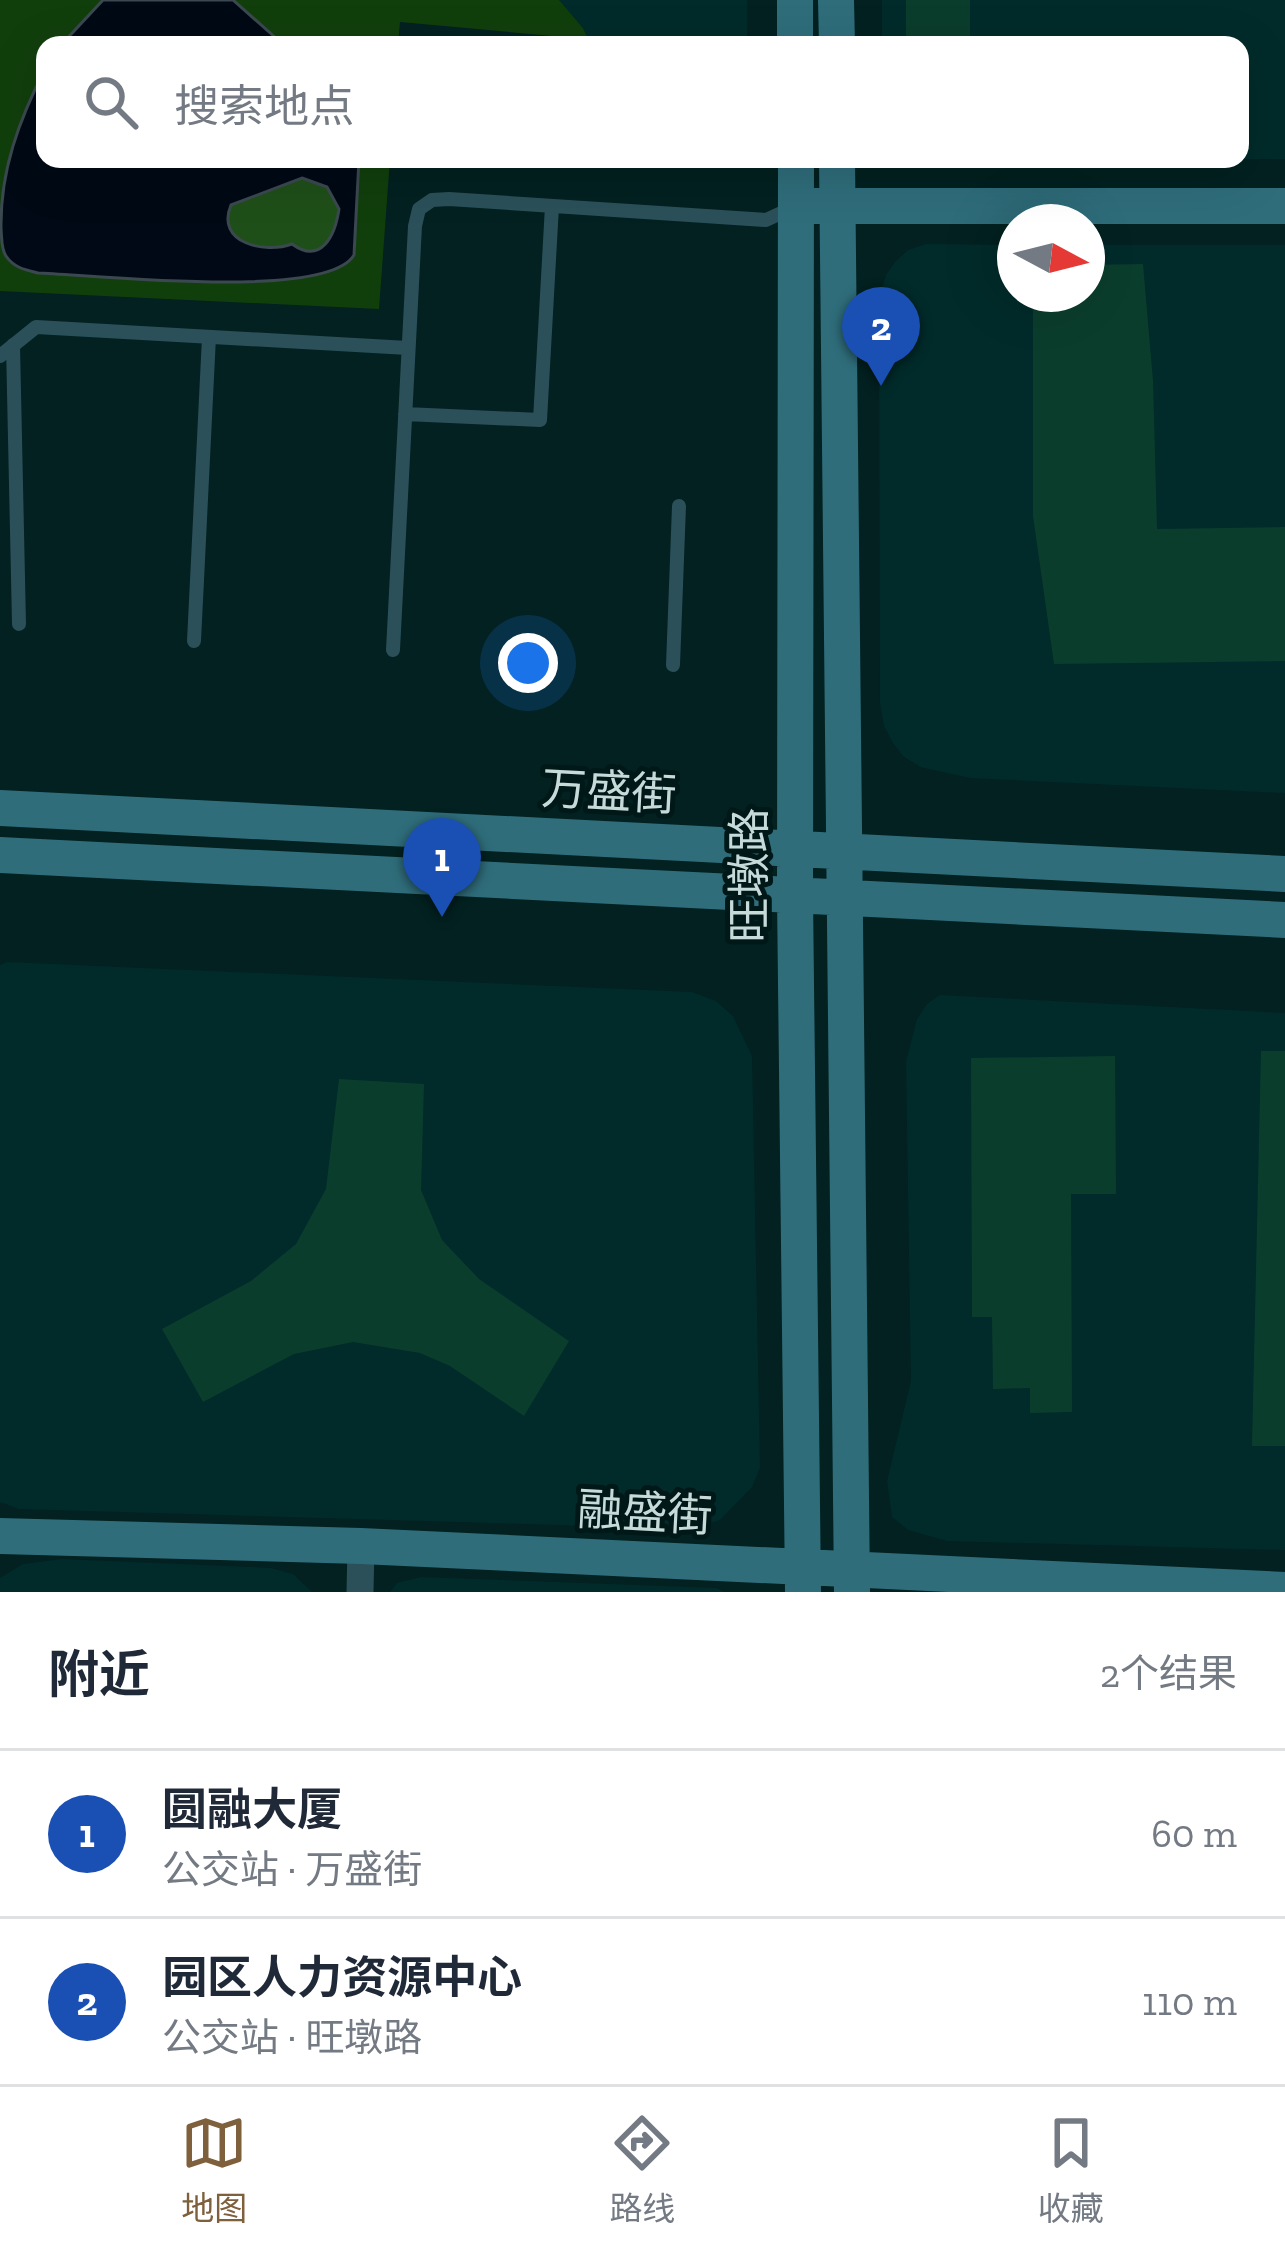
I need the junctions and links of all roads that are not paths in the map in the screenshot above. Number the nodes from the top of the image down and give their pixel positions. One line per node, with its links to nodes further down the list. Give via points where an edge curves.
1 (795, 0): 3 (main road)
2 (836, 0): 4 (main road)
3 (795, 36)
4 (837, 36)
5 (796, 168): 8 (main road, 旺墩路)
6 (837, 168): 9 (main road)
7 (552, 206): 8 (lane, via 766,220); 13 (lane, via 449,199 419,209); 15 (lane, via 540,421)
8 (796, 206): 9 (main road); 22 (main road, 旺墩路)
9 (838, 206): 10 (main road); 23 (main road)
10 (1285, 206)
11 (209, 337): 12 (lane, via 37,327); 13 (lane); 18 (lane)
12 (13, 345): 14 (lane); 17 (lane)
13 (408, 348): 15 (lane)
14 (0, 356)
15 (405, 414): 19 (lane)
16 (679, 506): 20 (lane)
17 (19, 623)
18 (194, 641)
19 (393, 650)
20 (673, 665)
21 (0, 808): 22 (main road, 万盛街)
22 (797, 848): 23 (main road, 万盛街); 26 (main road, 旺墩路)
23 (844, 850): 25 (main road, 万盛街); 27 (main road)
24 (0, 855): 26 (main road)
25 (1285, 874)
26 (795, 896): 27 (main road); 31 (main road, 旺墩路)
27 (845, 898): 28 (main road); 32 (main road)
28 (1285, 920)
29 (0, 1536): 30 (main road, 融盛街)
30 (361, 1546): 31 (main road, 融盛街); 34 (street)
31 (803, 1580): 32 (main road, 融盛街)
32 (852, 1581): 33 (main road, 融盛街)
33 (1285, 1589)
34 (360, 1592)

